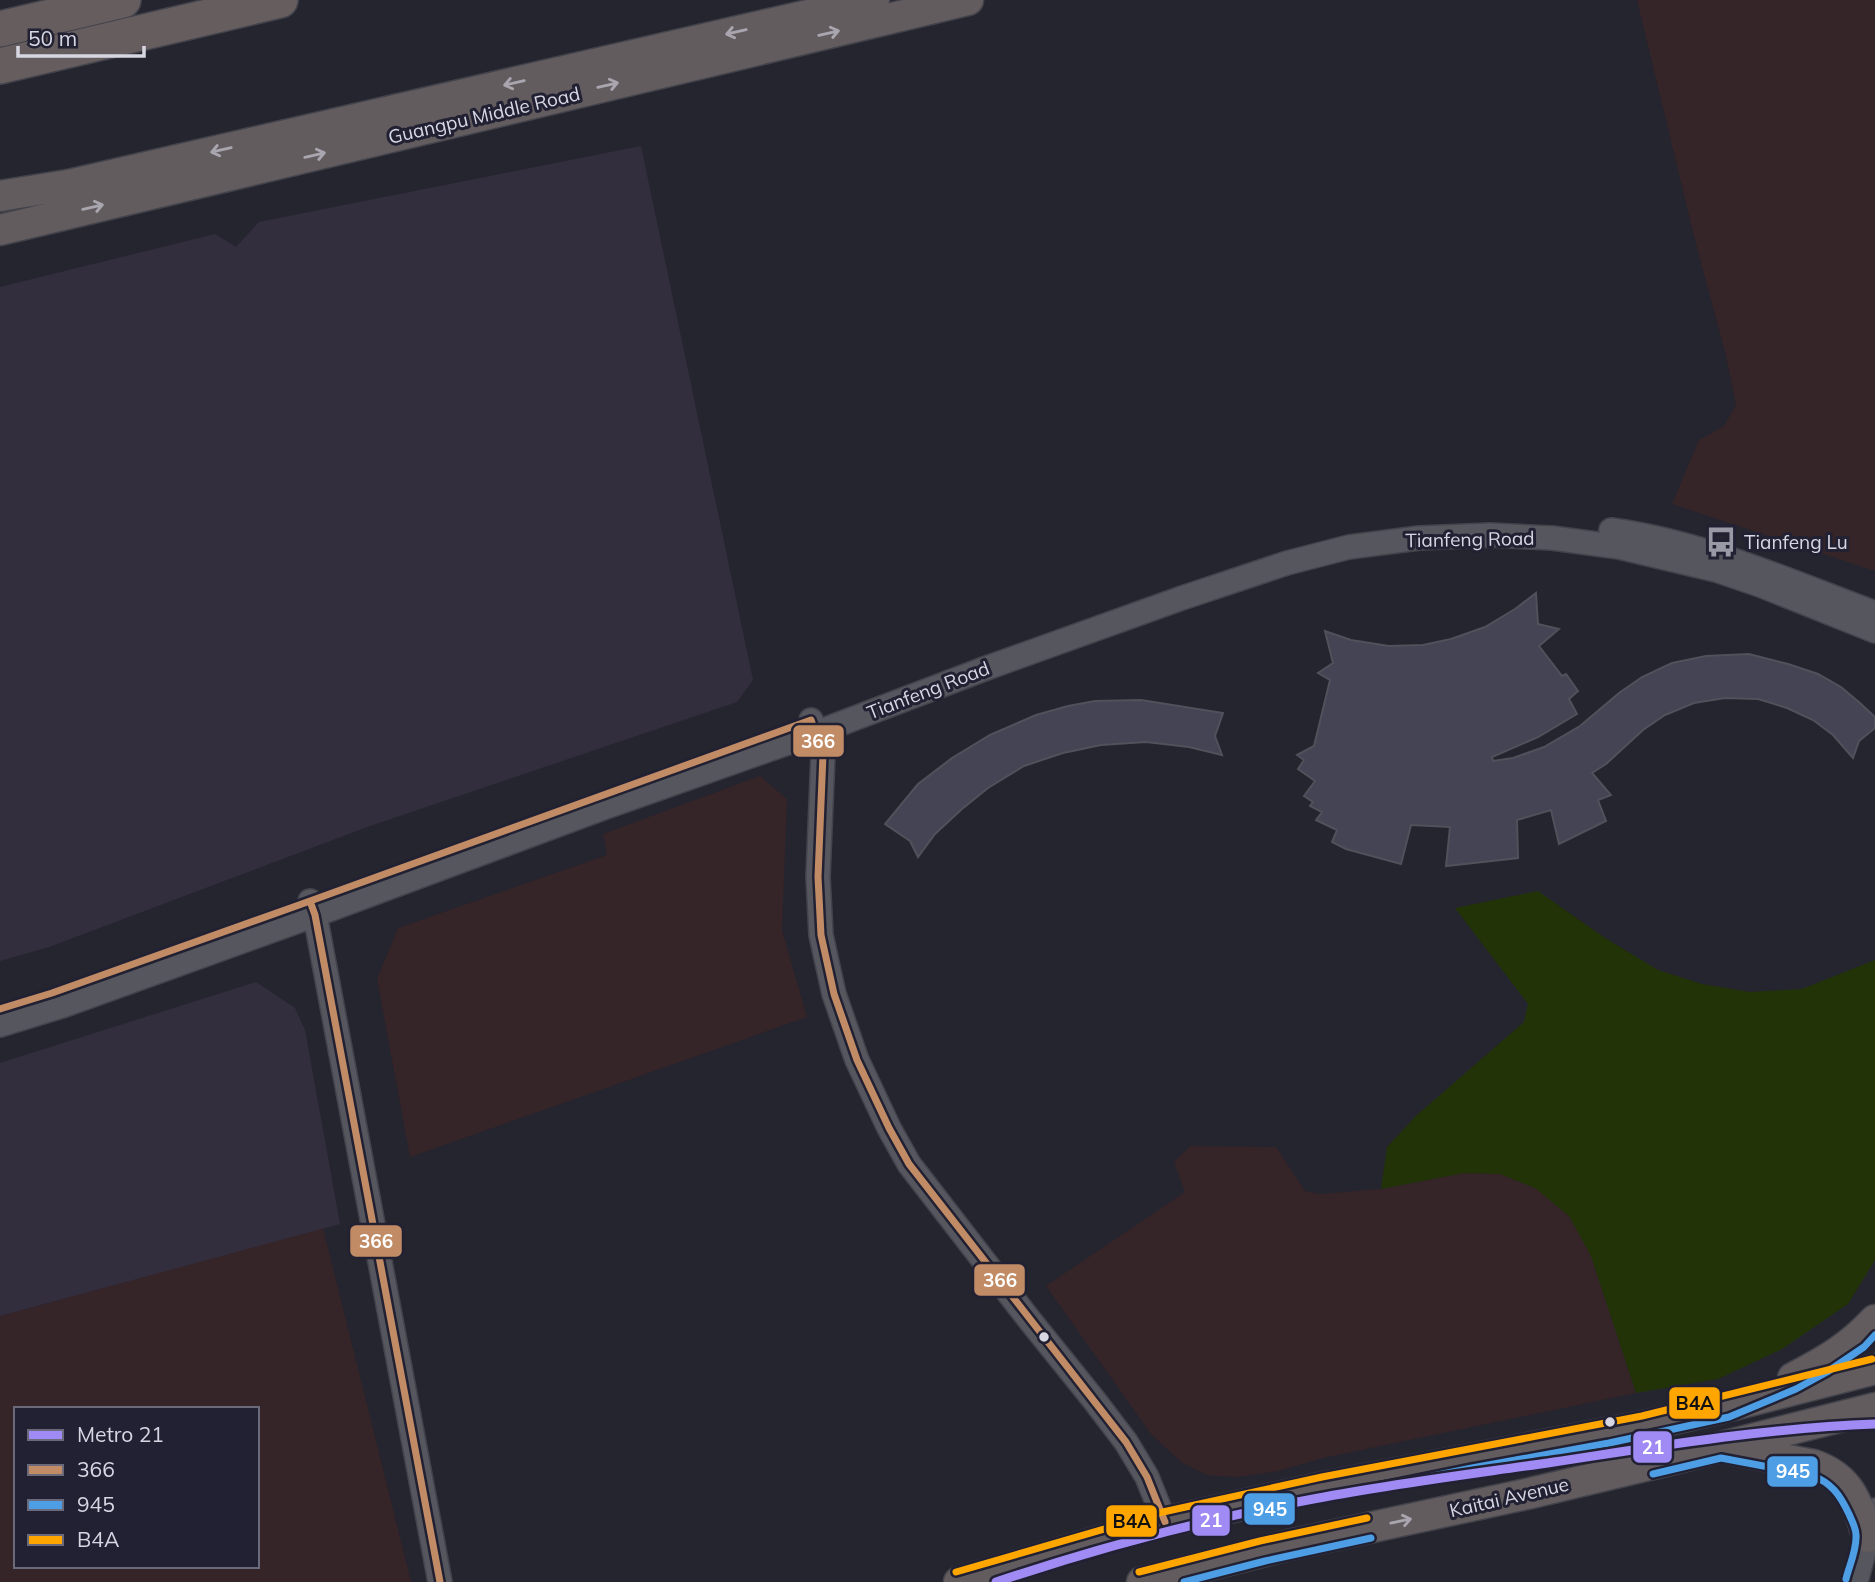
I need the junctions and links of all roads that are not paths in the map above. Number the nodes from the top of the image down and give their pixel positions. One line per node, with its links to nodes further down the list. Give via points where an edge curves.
1 (123, 0): 5 (highway)
2 (280, 0): 6 (highway)
3 (874, 0): 7 (main road, Guangpu Middle Road, one-way to 7, via 68,185)
4 (968, 0): 8 (main road, Guangpu Middle Road, one-way to 4)
5 (14, 26)
6 (16, 63)
7 (0, 196)
8 (0, 230)
9 (1875, 613): 11 (street, Tianfeng Road, via 1713,553 1623,532 1536,523 1396,527 1296,547 1014,645)
10 (1875, 631): 11 (street, Tianfeng Road, via 1716,570 1619,547 1522,536 1389,541 1317,555 1236,579)
11 (814, 726): 12 (street, Tianfeng Road); 20 (street, via 822,754 821,936 834,994 858,1060 909,1164 1126,1442)
12 (313, 908): 13 (street, Tianfeng Road); 14 (street, Tianfeng Road, via 65,1005); 22 (street)
13 (0, 1009)
14 (0, 1025)
15 (1875, 1320): 17 (main road, via 1822,1363)
16 (1875, 1369): 17 (main road)
17 (1726, 1407): 20 (main road)
18 (1875, 1408): 19 (main road, Kaitai Avenue)
19 (1721, 1447): 21 (main road, via 1826,1469 1849,1489 1863,1519); 24 (main road, Kaitai Avenue, one-way to 19)
20 (1166, 1522): 23 (main road)
21 (1871, 1523): 25 (street)
22 (440, 1582)
23 (959, 1582)
24 (1142, 1582)
25 (1856, 1582)

